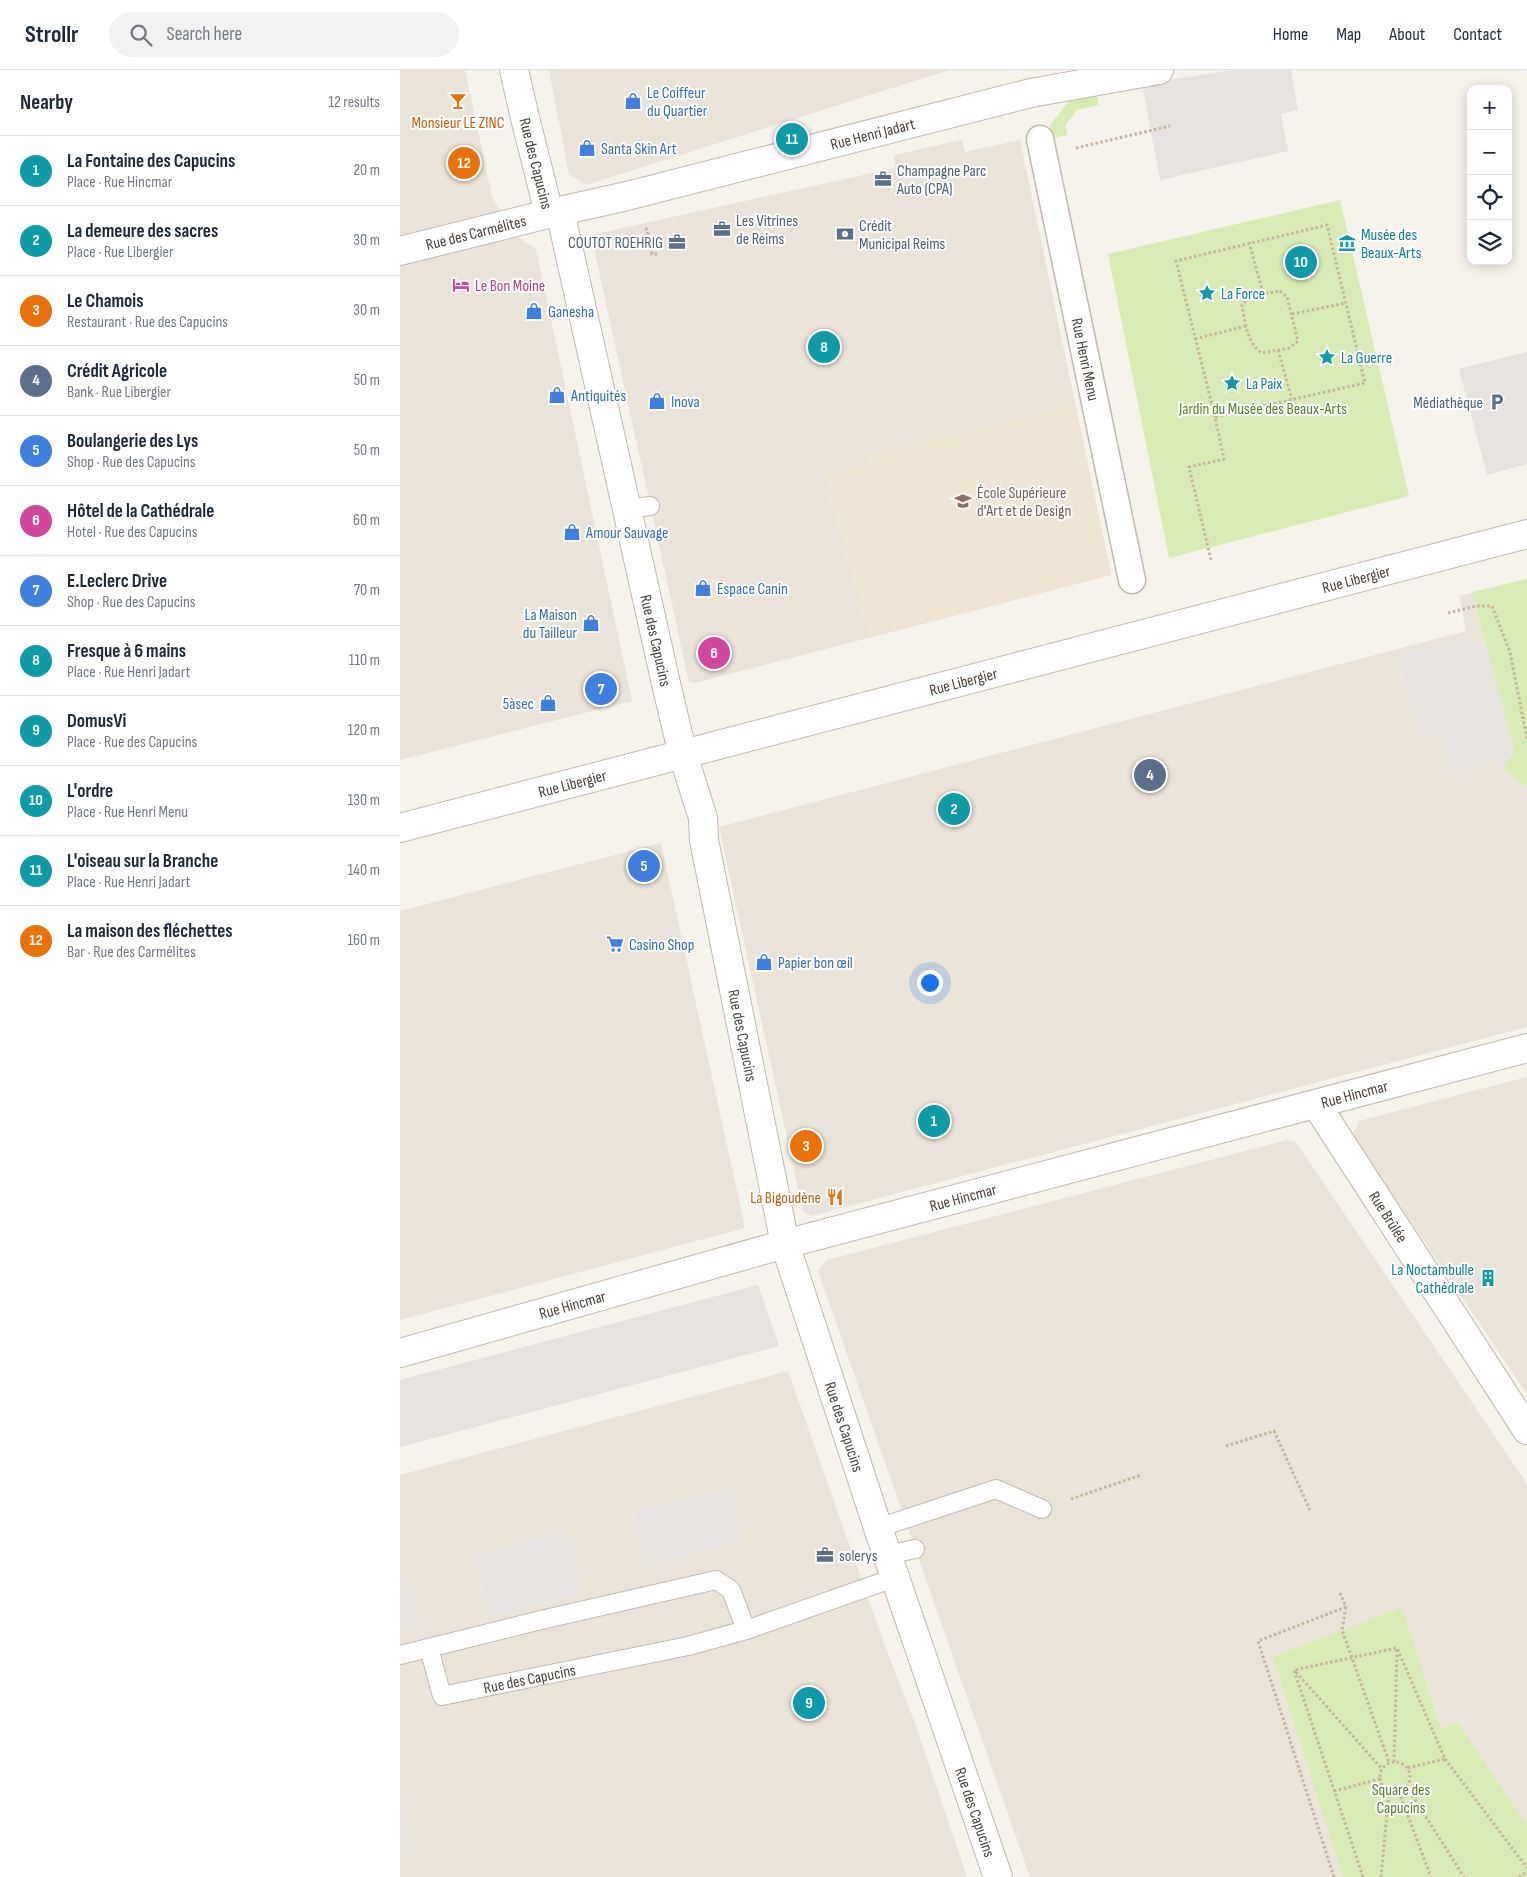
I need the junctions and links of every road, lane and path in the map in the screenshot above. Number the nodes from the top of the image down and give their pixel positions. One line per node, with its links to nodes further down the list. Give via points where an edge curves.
1 (514, 70): 5 (street, Rue des Capucins, via 525,118)
2 (1159, 70): 5 (street, Rue Henri Jadart, via 1030,94)
3 (1170, 126): 4 (path)
4 (1042, 147): 20 (street, Rue Henri Menu)
5 (555, 212): 8 (street, Rue des Carmélites); 23 (street, Rue des Capucins, via 638,508)
6 (641, 230): 9 (path, via 647,229 652,254)
7 (1249, 242): 10 (path); 11 (path, via 1327,225); 14 (path, via 1176,261)
8 (400, 251)
9 (657, 254)
10 (1263, 293): 12 (path, via 1280,291 1287,298); 13 (path, via 1250,296 1242,305)
11 (1346, 303): 12 (path); 16 (path, via 1365,383)
12 (1292, 314): 15 (path, via 1298,341 1289,348)
13 (1246, 326): 14 (path); 15 (path, via 1254,348 1262,353)
14 (1195, 339): 17 (path)
15 (1278, 350): 16 (path)
16 (1292, 399): 17 (path)
17 (1214, 417): 19 (path, via 1224,459 1189,467)
18 (1527, 534): 23 (street, Rue Libergier)
19 (1211, 560)
20 (1132, 580)
21 (1448, 613): 22 (path, via 1476,606 1492,606 1510,652)
22 (1527, 739)
23 (683, 755): 24 (street, Rue Libergier); 27 (street, Rue des Capucins, via 703,818 704,840)
24 (400, 828)
25 (1527, 1048): 26 (street, Rue Hincmar)
26 (1316, 1104): 27 (street, Rue Hincmar); 29 (street, Rue Brûlée, via 1444,1288)
27 (785, 1244): 28 (street, Rue Hincmar); 34 (street, Rue des Capucins)
28 (400, 1353)
29 (1527, 1430)
30 (1226, 1446): 33 (path, via 1274,1431)
31 (1141, 1475): 32 (path)
32 (1042, 1509): 34 (lane, via 996,1489)
33 (1310, 1510)
34 (878, 1528): 36 (street, Rue des Capucins)
35 (915, 1549): 36 (lane, Rue des Capucins)
36 (891, 1567): 39 (lane, Rue des Capucins); 57 (street, Rue des Capucins)
37 (1340, 1593): 38 (path)
38 (1346, 1607): 43 (path, via 1342,1630); 58 (path, via 1258,1641)
39 (746, 1630): 40 (lane, via 731,1590 716,1580); 40 (lane, Rue des Capucins, via 688,1646 442,1696)
40 (429, 1648): 42 (lane)
41 (1396, 1648): 43 (path); 45 (path); 47 (path)
42 (400, 1655)
43 (1352, 1658): 44 (path); 46 (path)
44 (1294, 1670): 49 (path); 52 (path)
45 (1444, 1759): 48 (path); 55 (path)
46 (1389, 1762): 47 (path); 49 (path)
47 (1394, 1762): 48 (path)
48 (1407, 1768): 51 (path, via 1410,1777)
49 (1382, 1769): 50 (path)
50 (1380, 1779): 52 (path); 53 (path)
51 (1407, 1786): 54 (path); 62 (path)
52 (1334, 1791): 59 (path)
53 (1389, 1791): 54 (path); 60 (path)
54 (1399, 1792): 61 (path)
55 (1527, 1868)
56 (1527, 1872): 63 (path)
57 (998, 1877)
58 (1334, 1877)
59 (1363, 1877)
60 (1381, 1877)
61 (1431, 1877)
62 (1464, 1877)
63 (1519, 1877)

